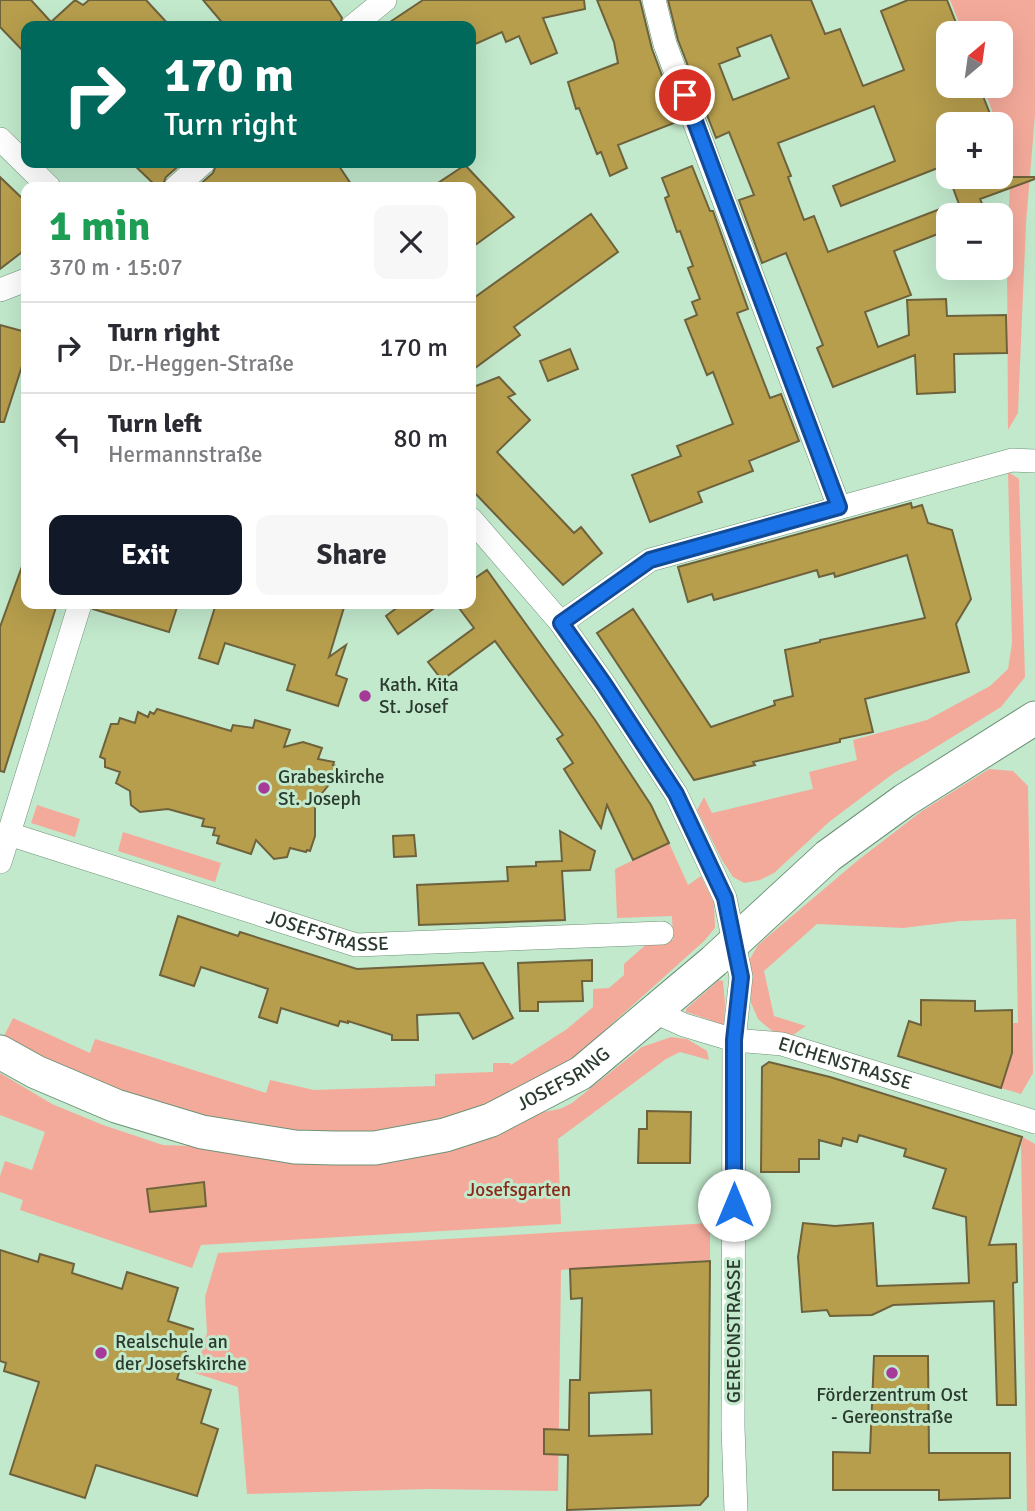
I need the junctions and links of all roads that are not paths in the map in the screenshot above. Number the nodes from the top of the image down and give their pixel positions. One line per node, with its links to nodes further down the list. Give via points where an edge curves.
1 (385, 0): 3 (street)
2 (654, 0): 13 (street, via 665,44)
3 (360, 21)
4 (0, 139): 5 (street)
5 (21, 159)
6 (30, 168): 8 (street)
7 (197, 168): 9 (street)
8 (45, 182)
9 (182, 182)
10 (21, 281): 11 (street)
11 (0, 290)
12 (1035, 460): 13 (street, via 1012,460)
13 (839, 507): 16 (street, via 650,560)
14 (476, 525): 16 (street, GEREONSTRASSE)
15 (78, 609): 18 (street)
16 (561, 623): 21 (street, GEREONSTRASSE, via 676,794 725,898)
17 (1035, 718): 21 (main road, JOSEFSRING, via 914,794 828,856)
18 (9, 835): 19 (street); 20 (street, JOSEFSTRASSE, via 356,945)
19 (0, 862)
20 (662, 933)
21 (734, 942): 22 (main road, JOSEFSRING); 23 (street, GEREONSTRASSE, via 741,977)
22 (655, 1012): 23 (street, EICHENSTRASSE); 24 (main road, JOSEFSRING, via 581,1073 491,1120 445,1135 375,1148 295,1147 202,1132 116,1106)
23 (734, 1040): 25 (street, EICHENSTRASSE, via 782,1044); 26 (street, GEREONSTRASSE)
24 (0, 1052)
25 (1035, 1122)
26 (736, 1511)

